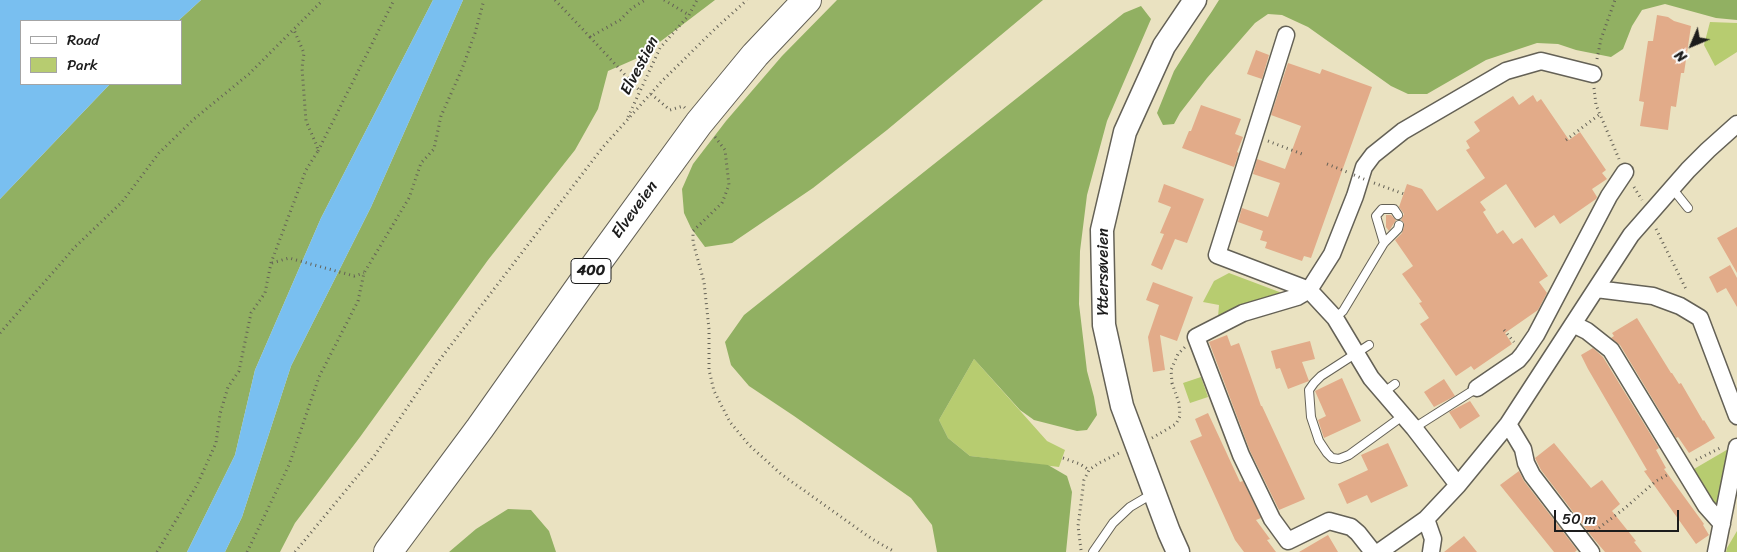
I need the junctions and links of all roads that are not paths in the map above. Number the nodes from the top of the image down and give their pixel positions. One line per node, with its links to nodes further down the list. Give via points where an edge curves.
1 (807, 0): 27 (highway, Elveveien / 400, via 754,56 673,158)
2 (1195, 0): 23 (main road, Yttersøveien, via 1164,46 1124,132 1102,230 1104,326 1122,406)
3 (1286, 35): 13 (street, via 1217,255)
4 (1593, 74): 13 (street, via 1541,61 1506,71 1403,131 1373,155 1364,167 1332,254)
5 (1737, 124): 7 (street)
6 (1625, 172): 17 (street, via 1523,354)
7 (1672, 188): 8 (lane); 12 (street, via 1631,235)
8 (1688, 208)
9 (1398, 214): 11 (lane, via 1394,209 1382,209 1376,216)
10 (1399, 226): 11 (lane)
11 (1384, 243): 15 (lane)
12 (1596, 288): 14 (street); 18 (street, via 1654,296 1700,318)
13 (1309, 290): 15 (street); 30 (street, via 1297,297 1243,313 1196,337 1240,455 1272,519 1288,541 1329,521 1351,527)
14 (1573, 324): 20 (street); 25 (street, via 1611,350 1706,506)
15 (1335, 325): 16 (street)
16 (1362, 349): 19 (street, via 1372,378 1389,388); 19 (lane, via 1321,376 1309,390 1312,417 1326,453 1339,459)
17 (1477, 388): 19 (lane)
18 (1737, 416)
19 (1409, 422): 22 (street)
20 (1508, 424): 22 (street); 26 (street, via 1523,449 1532,474)
21 (1733, 445): 25 (street)
22 (1458, 485): 24 (street)
23 (1154, 493): 28 (lane, via 1130,507); 29 (main road, Yttersøveien)
24 (1426, 519): 31 (street); 32 (street, via 1433,539)
25 (1722, 524): 33 (street)
26 (1587, 546)
27 (388, 552)
28 (1093, 552)
29 (1178, 552)
30 (1373, 552)
31 (1379, 552)
32 (1431, 552)
33 (1716, 552)

